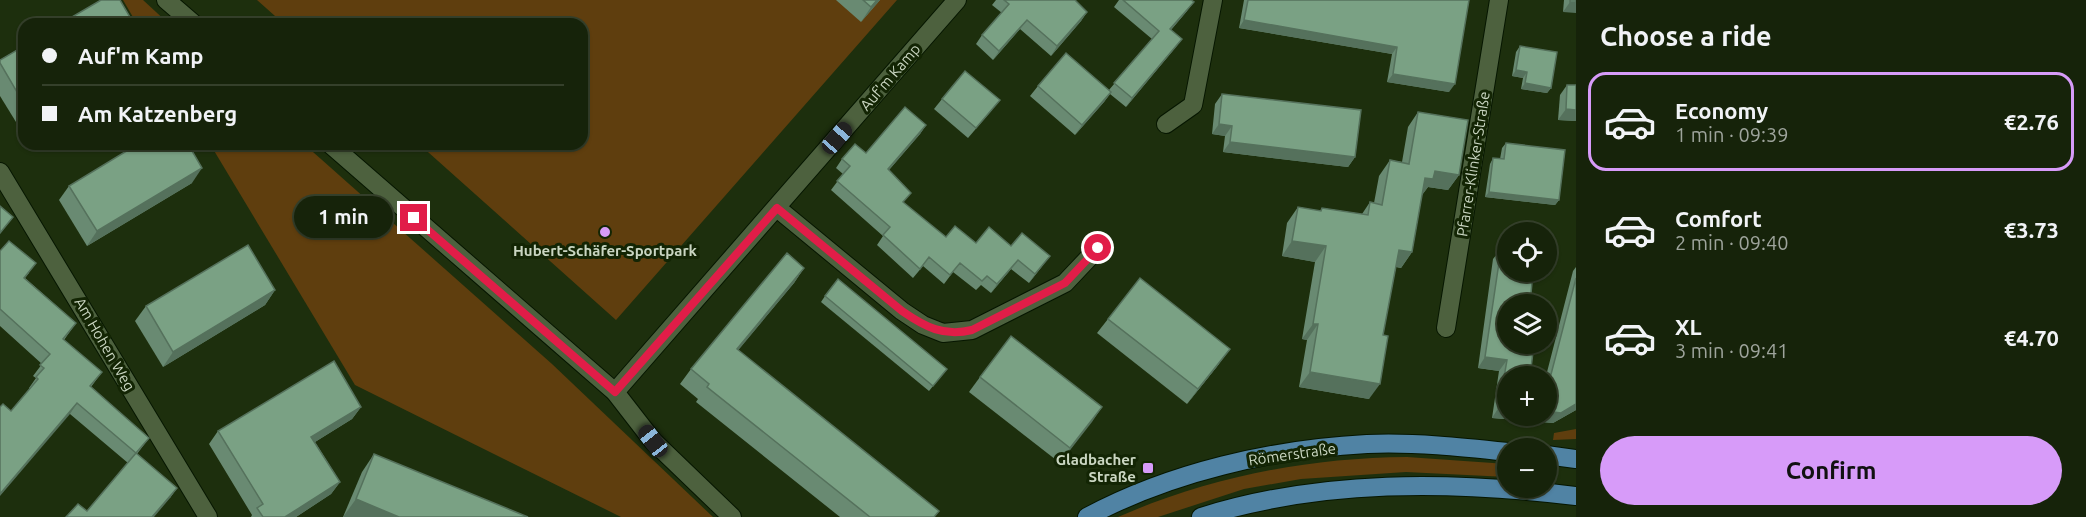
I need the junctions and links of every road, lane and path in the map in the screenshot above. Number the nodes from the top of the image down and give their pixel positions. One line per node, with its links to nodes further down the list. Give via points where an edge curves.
1 (166, 0): 5 (street)
2 (957, 0): 9 (street, Auf'm Kamp)
3 (1213, 0): 6 (street, via 1193,105)
4 (1499, 0): 11 (street, Pfarrer-Klinker-Straße)
5 (187, 18)
6 (1166, 124)
7 (337, 150): 12 (street)
8 (0, 172): 17 (street, Am Hohen Weg)
9 (777, 208): 10 (street, via 902,311 943,333 972,330 1065,283); 12 (street, Auf'm Kamp)
10 (1098, 248)
11 (1446, 328)
12 (615, 392): 18 (street, via 653,441)
13 (1497, 451): 19 (main road, Römerstraße, via 1426,444 1366,444 1302,451 1196,473)
14 (1557, 456): 15 (main road)
15 (1576, 459)
16 (1576, 496): 20 (main road, via 1531,490 1370,487 1312,491 1248,502)
17 (208, 517)
18 (732, 517)
19 (1087, 517)
20 (1201, 517)

